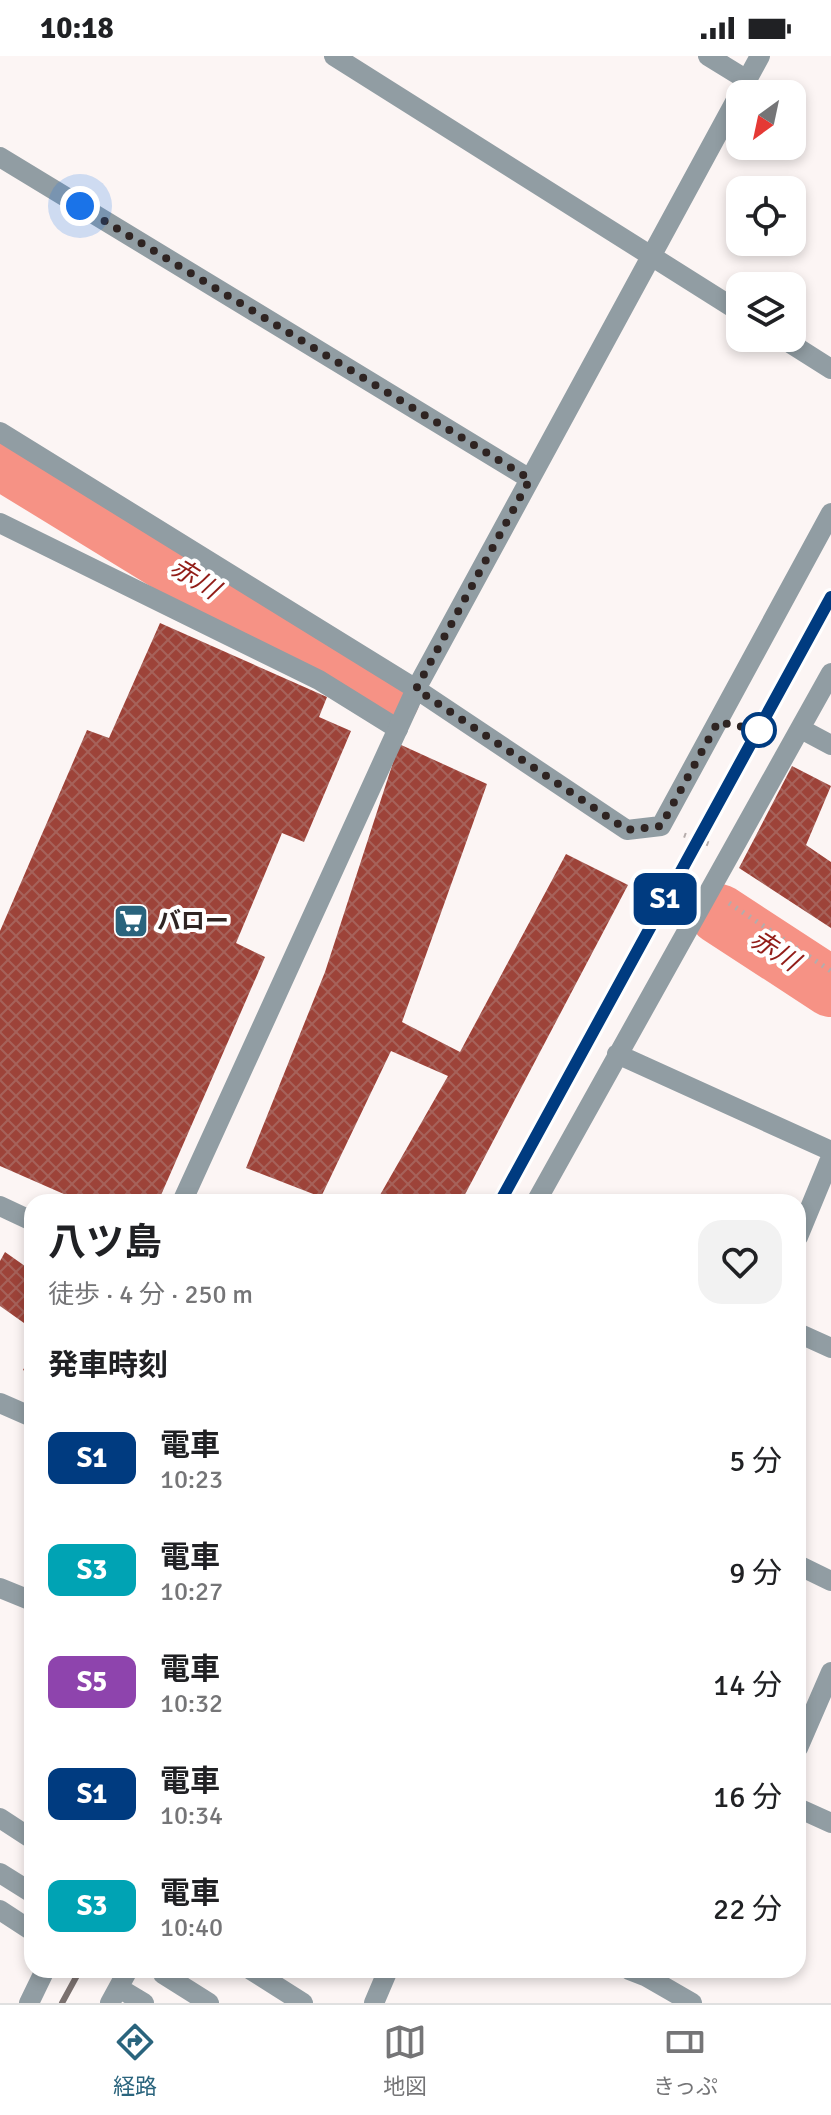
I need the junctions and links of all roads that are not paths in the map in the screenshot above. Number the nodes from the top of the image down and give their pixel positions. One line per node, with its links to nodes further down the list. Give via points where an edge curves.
1 (334, 56): 7 (street)
2 (708, 56): 4 (street)
3 (760, 56): 4 (street)
4 (747, 80)
5 (726, 118): 7 (street)
6 (0, 157): 12 (street)
7 (651, 256): 8 (street); 12 (street)
8 (726, 303)
9 (804, 352): 10 (street)
10 (831, 369)
11 (0, 432): 16 (street)
12 (530, 479): 16 (street)
13 (831, 513): 16 (street, via 661,826 627,830)
14 (0, 523): 17 (street, via 319,680)
15 (831, 673): 18 (street)
16 (416, 689): 17 (street)
17 (398, 729): 22 (street)
18 (801, 729): 19 (street); 20 (street)
19 (831, 745)
20 (617, 1054): 21 (street); 23 (street)
21 (831, 1154): 26 (street)
22 (186, 1194)
23 (540, 1194)
24 (0, 1206): 25 (street)
25 (24, 1217)
26 (806, 1217)
27 (806, 1337): 28 (street)
28 (831, 1348)
29 (0, 1403): 30 (street)
30 (24, 1414)
31 (806, 1569): 32 (street)
32 (831, 1581)
33 (0, 1588): 34 (street)
34 (24, 1598)
35 (831, 1672): 36 (street)
36 (806, 1730)
37 (806, 1812): 39 (street)
38 (0, 1818): 40 (street)
39 (831, 1823)
40 (24, 1834)
41 (0, 1873): 42 (street)
42 (24, 1888)
43 (0, 1910): 44 (street)
44 (24, 1926)
45 (41, 1978): 51 (street)
46 (169, 1978): 53 (street)
47 (264, 1978): 54 (street)
48 (385, 1978): 55 (street)
49 (652, 1978): 56 (street)
50 (119, 1987): 52 (street)
51 (29, 2003)
52 (144, 2003)
53 (209, 2003)
54 (303, 2003)
55 (374, 2003)
56 (692, 2003)

